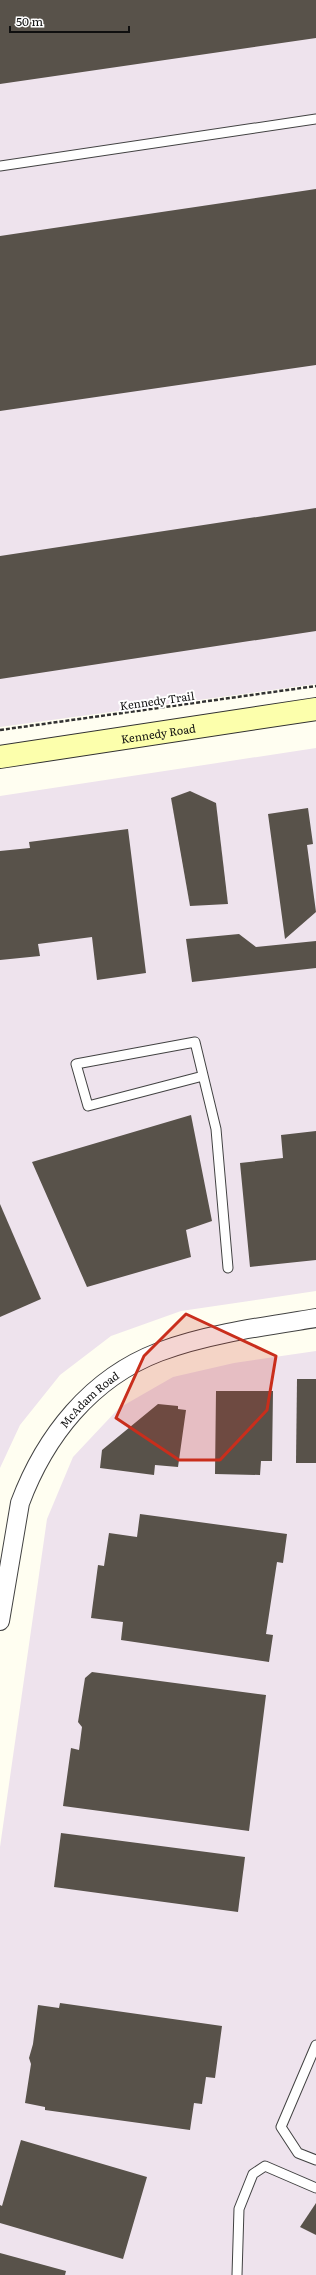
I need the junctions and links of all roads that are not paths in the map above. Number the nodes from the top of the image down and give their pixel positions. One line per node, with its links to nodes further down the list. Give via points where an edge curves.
1 (316, 119): 2 (lane)
2 (0, 166)
3 (316, 709): 4 (main road, Kennedy Road)
4 (0, 757)
5 (203, 1076): 5 (lane, via 195,1042 76,1064 88,1106); 6 (lane, via 216,1130)
6 (228, 1268)
7 (316, 1318): 8 (street, McAdam Road, via 187,1342 132,1365 106,1381 83,1401 45,1448 20,1503)
8 (0, 1621)
9 (316, 2045): 10 (lane, via 281,2127 298,2152)
10 (316, 2160)
11 (316, 2188): 12 (lane, via 265,2166 253,2174 239,2209)
12 (237, 2275)

